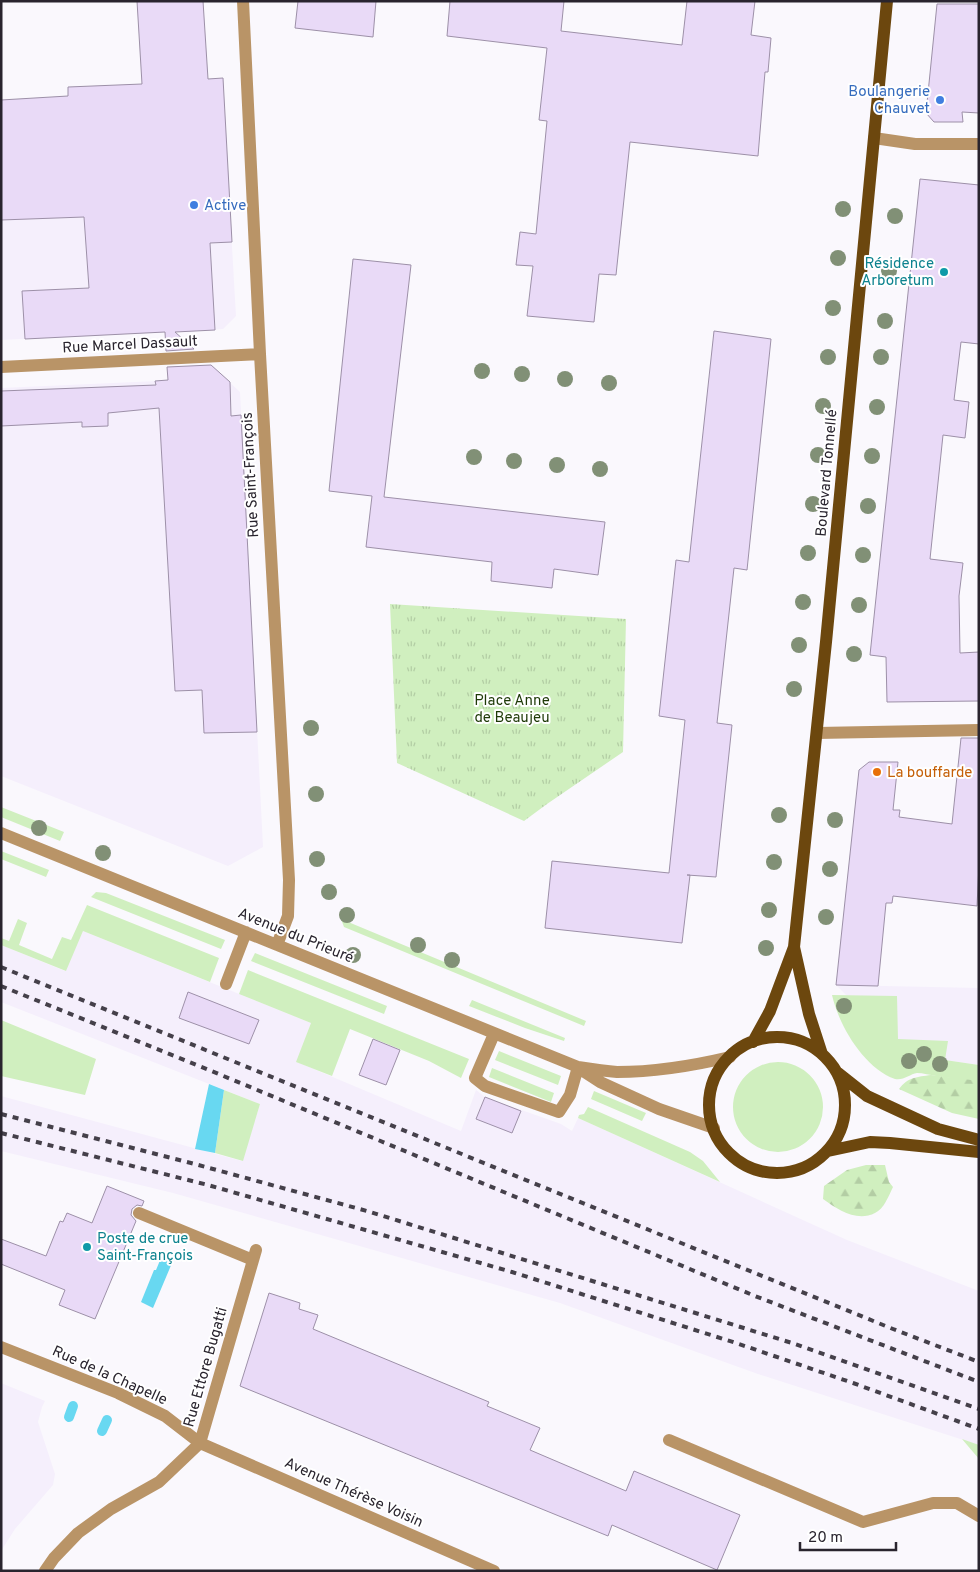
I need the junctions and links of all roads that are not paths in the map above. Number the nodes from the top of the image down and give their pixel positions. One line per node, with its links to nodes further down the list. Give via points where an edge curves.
1 (243, 1): 5 (street, Rue Saint-François)
2 (887, 1): 3 (main road, Boulevard Tonnellé)
3 (874, 138): 4 (street, via 915,144); 8 (main road, Boulevard Tonnellé)
4 (979, 144)
5 (260, 354): 6 (street, Rue Marcel Dassault); 11 (street, Rue Saint-François, via 289,880 288,916)
6 (1, 367)
7 (979, 730): 8 (street)
8 (817, 733): 12 (main road, Boulevard Tonnellé)
9 (1, 833): 10 (street, Avenue du Prieuré)
10 (246, 932): 11 (street, Avenue du Prieuré); 13 (street)
11 (277, 945): 14 (street, Avenue du Prieuré)
12 (794, 947): 15 (main road, Boulevard Tonnellé, via 770,1011); 16 (main road, Boulevard Tonnellé)
13 (226, 984)
14 (494, 1034): 18 (street, Avenue du Prieuré); 18 (street, via 473,1082 557,1117 570,1095)
15 (753, 1042): 16 (main road, via 774,1038 794,1040); 17 (main road)
16 (822, 1054): 19 (main road)
17 (730, 1057): 18 (street, Avenue du Prieuré, via 666,1070 615,1072); 20 (main road, via 711,1090 710,1110)
18 (578, 1067): 20 (street, Avenue du Prieuré, via 600,1082 659,1109)
19 (836, 1072): 21 (main road, via 867,1096 938,1129); 22 (main road, via 844,1091 845,1113 839,1133)
20 (714, 1128): 22 (main road, via 733,1157 764,1172 799,1170)
21 (979, 1140)
22 (828, 1151): 23 (main road, via 870,1142)
23 (979, 1152)
24 (139, 1213): 27 (street, Rue Ettore Bugatti, via 255,1255)
25 (1, 1347): 27 (street, Rue de la Chapelle, via 118,1393 165,1416)
26 (669, 1440): 28 (street, via 863,1522 933,1503 957,1503)
27 (200, 1443): 29 (street, Rue Ettore Bugatti, via 159,1482 111,1509 78,1533); 30 (street, Avenue Thérèse Voisin)
28 (979, 1516)
29 (45, 1571)
30 (494, 1571)

